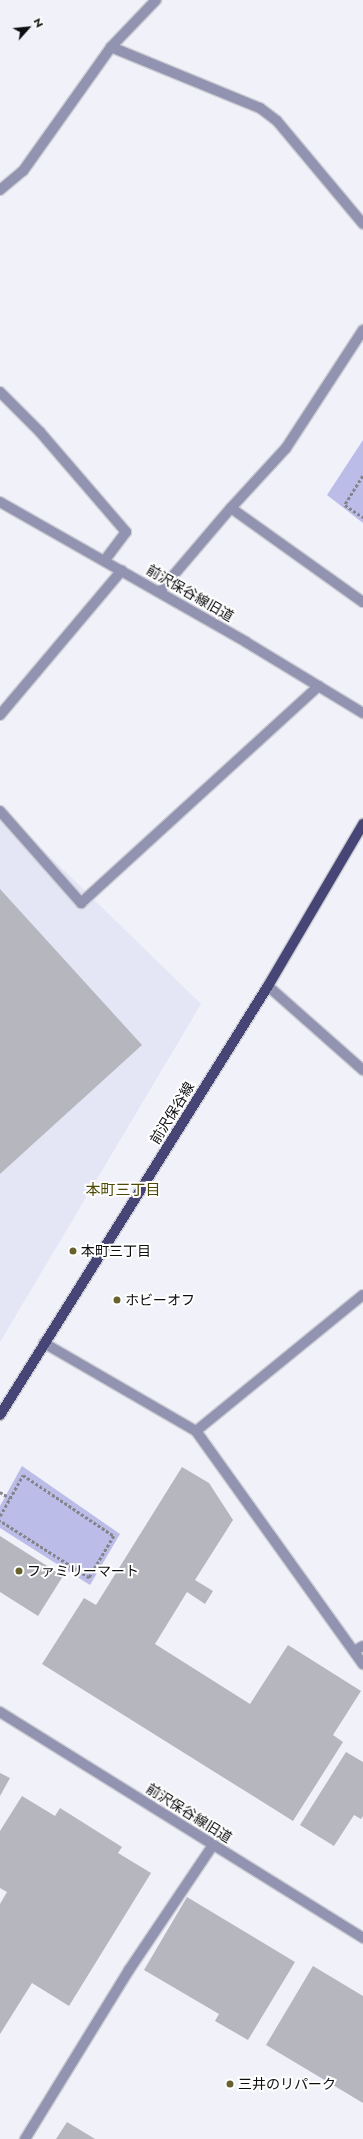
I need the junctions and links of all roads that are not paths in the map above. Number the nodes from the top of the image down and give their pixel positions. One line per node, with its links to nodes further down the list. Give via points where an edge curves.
1 (156, 0): 2 (street)
2 (111, 47): 3 (street, via 23,171); 4 (street, via 260,108 277,121)
3 (0, 190)
4 (363, 224)
5 (363, 330): 8 (street, via 286,448)
6 (0, 392): 9 (street, via 40,432 126,532)
7 (0, 502): 9 (street, 前沢保谷線旧道)
8 (231, 508): 11 (street); 12 (street)
9 (105, 560): 10 (street, 前沢保谷線旧道)
10 (122, 570): 11 (street, 前沢保谷線旧道); 15 (street)
11 (160, 591): 13 (street, 前沢保谷線旧道)
12 (363, 602)
13 (318, 686): 14 (street, 前沢保谷線旧道); 16 (street, via 81,903)
14 (363, 713)
15 (0, 715)
16 (0, 811)
17 (363, 824): 18 (main road, 前沢保谷線)
18 (268, 986): 19 (street); 21 (main road, 前沢保谷線)
19 (363, 1070)
20 (363, 1295): 23 (street)
21 (44, 1343): 22 (main road, 前沢保谷線); 23 (street)
22 (0, 1415)
23 (196, 1431): 25 (street)
24 (363, 1646): 25 (street)
25 (354, 1651): 26 (street)
26 (363, 1664)
27 (0, 1712): 28 (street, 前沢保谷線旧道)
28 (214, 1845): 29 (street, 前沢保谷線旧道); 30 (street, via 129,1970)
29 (363, 1938)
30 (25, 2139)

